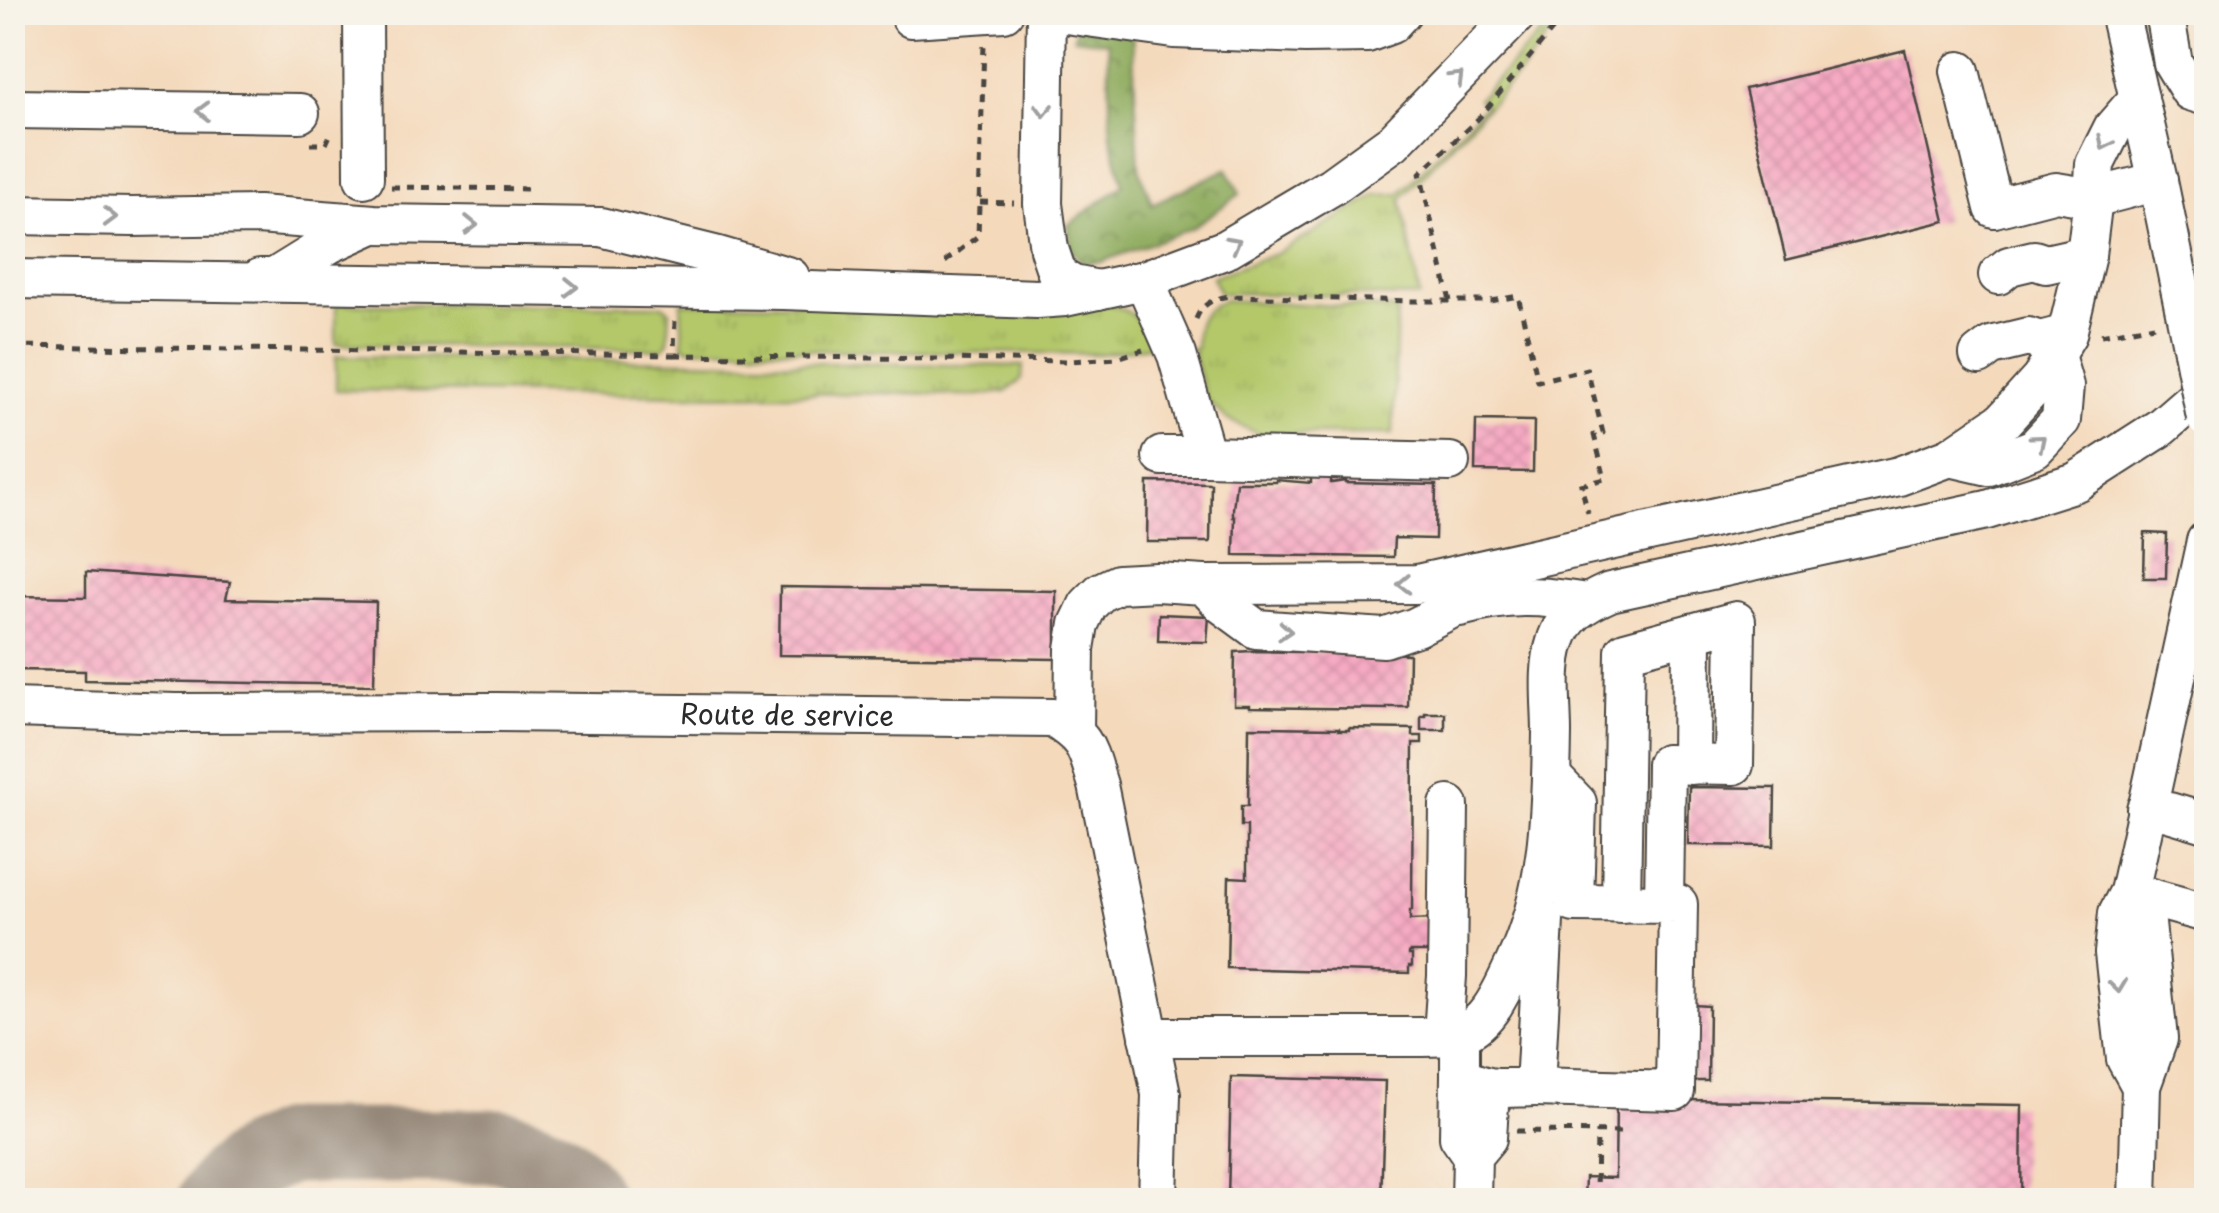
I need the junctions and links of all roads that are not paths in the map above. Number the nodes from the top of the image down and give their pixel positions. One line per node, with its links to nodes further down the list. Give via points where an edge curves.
1 (352, 12): 2 (street, via 357,174)
2 (363, 12)
3 (1402, 12): 7 (street, via 1367,32 1304,34)
4 (1519, 12): 23 (street, one-way to 4, via 1224,250 1332,186 1393,142)
5 (2119, 12): 12 (street)
6 (2164, 12): 11 (street, via 2173,63 2190,91)
7 (1045, 17): 9 (street); 19 (street, one-way to 19)
8 (911, 18): 9 (street)
9 (998, 23)
10 (1960, 71): 16 (street, via 1994,208 2056,192)
11 (2206, 96)
12 (2139, 98): 15 (street); 16 (street, one-way to 16, via 2095,164)
13 (12, 108): 14 (street, one-way to 13)
14 (300, 112)
15 (2158, 181): 16 (street); 30 (street, bridge)
16 (2094, 198): 20 (street)
17 (12, 215): 18 (street, one-way to 18, via 258,215)
18 (374, 224): 22 (street, via 274,278); 24 (street, one-way to 24, via 601,227 786,277)
19 (1045, 228): 25 (street, via 1058,276); 26 (street, via 1036,258)
20 (2086, 254): 21 (street, via 2046,264 2034,260); 27 (street)
21 (1998, 275)
22 (12, 278): 24 (street, one-way to 24, via 677,288)
23 (1144, 280): 25 (street); 32 (street, via 1177,355)
24 (922, 283): 26 (street)
25 (1098, 290): 26 (street)
26 (1037, 299)
27 (2054, 343): 28 (street, via 2028,337); 35 (street, via 2041,379 2003,421 1950,457 1899,476)
28 (1979, 355)
29 (2206, 388): 38 (street, via 2160,428 2076,482 1987,510 1610,592)
30 (2206, 418)
31 (1162, 456): 32 (street)
32 (1206, 456): 33 (street)
33 (1450, 462)
34 (2206, 541): 43 (street)
35 (1500, 566): 36 (street, one-way to 36, via 1417,584); 37 (street, via 1480,590)
36 (1204, 585): 37 (street, one-way to 37, via 1256,629 1384,638); 40 (street, via 1118,584 1088,605 1075,649)
37 (1448, 610): 38 (street, via 1542,596)
38 (1576, 611): 41 (street, via 1555,643)
39 (12, 708): 40 (street, Route de service, via 1014,717 1053,718)
40 (1074, 732): 51 (street, via 1086,746 1098,785)
41 (1552, 777): 45 (street); 47 (street, via 1577,804 1574,903)
42 (1449, 805): 50 (street, via 1444,1020)
43 (2146, 809): 44 (street); 46 (street)
44 (2206, 823)
45 (1547, 852): 50 (street, via 1527,938 1485,1017); 53 (street)
46 (2129, 892): 49 (street); 56 (street, via 2118,913 2114,952 2126,1059 2141,1086)
47 (1621, 904): 48 (street); 48 (street, via 1624,651 1692,633 1691,764 1666,764)
48 (1664, 904): 53 (street, via 1678,904 1675,1090)
49 (2206, 913)
50 (1460, 1034): 51 (street); 52 (street)
51 (1149, 1037): 54 (street, via 1161,1094)
52 (1475, 1082): 53 (street); 55 (street, via 1459,1137 1472,1156)
53 (1534, 1087)
54 (1158, 1200)
55 (1471, 1200)
56 (2138, 1200)

